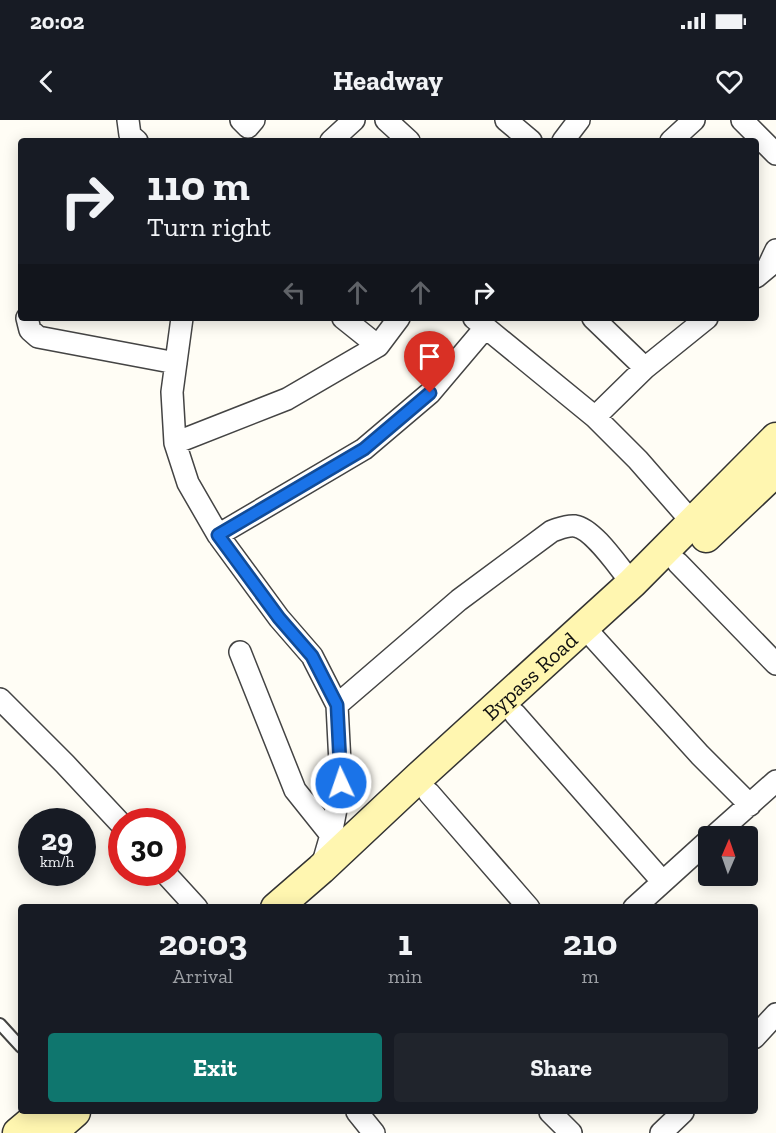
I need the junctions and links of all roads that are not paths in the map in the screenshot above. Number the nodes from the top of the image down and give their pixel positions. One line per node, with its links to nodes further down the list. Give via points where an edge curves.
1 (128, 120): 8 (street)
2 (354, 120): 9 (street)
3 (386, 120): 10 (street)
4 (506, 120): 11 (street)
5 (579, 120): 12 (street)
6 (694, 120): 13 (street)
7 (742, 120): 14 (street)
8 (133, 138)
9 (334, 138)
10 (406, 138)
11 (527, 138)
12 (564, 138)
13 (674, 138)
14 (756, 138)
15 (28, 321): 23 (street, via 38,337)
16 (182, 321): 23 (street)
17 (348, 321): 22 (street)
18 (397, 321): 22 (street)
19 (596, 321): 24 (street)
20 (703, 321): 24 (street)
21 (479, 323): 25 (street); 30 (street, via 430,393 364,449)
22 (378, 346): 27 (street, via 287,399)
23 (176, 363): 27 (street, via 172,392)
24 (645, 368): 25 (street)
25 (595, 417): 29 (street, via 639,460)
26 (776, 438): 29 (main road, Bypass Road)
27 (175, 443): 30 (street, via 188,483)
28 (776, 471): 31 (main road, Bypass Road)
29 (693, 523): 32 (main road, Bypass Road)
30 (218, 535): 37 (street, via 312,656)
31 (678, 563): 33 (main road, Bypass Road); 35 (street)
32 (632, 583): 37 (street, via 589,532 567,526 552,531 459,600); 46 (main road, Bypass Road)
33 (594, 638): 38 (main road, Bypass Road); 41 (street)
34 (240, 651): 44 (street, via 295,790)
35 (776, 664)
36 (0, 699): 42 (street)
37 (337, 705): 44 (street, via 341,783)
38 (514, 714): 40 (main road, Bypass Road); 47 (street)
39 (776, 781): 41 (street)
40 (429, 793): 51 (main road, Bypass Road); 52 (street)
41 (750, 805): 43 (street)
42 (108, 810)
43 (726, 826)
44 (331, 835): 46 (street)
45 (698, 850): 47 (street)
46 (321, 870): 50 (main road, Bypass Road)
47 (662, 881): 53 (street)
48 (177, 886): 49 (street)
49 (193, 904)
50 (281, 904)
51 (309, 904)
52 (526, 904)
53 (638, 904)
54 (776, 1014): 56 (street)
55 (0, 1024): 57 (lane)
56 (758, 1034)
57 (18, 1044)
58 (41, 1114): 63 (main road)
59 (73, 1114): 64 (main road)
60 (359, 1114): 65 (street)
61 (552, 1114): 66 (street)
62 (681, 1114): 67 (street)
63 (18, 1133)
64 (51, 1133)
65 (374, 1133)
66 (571, 1133)
67 (661, 1133)

